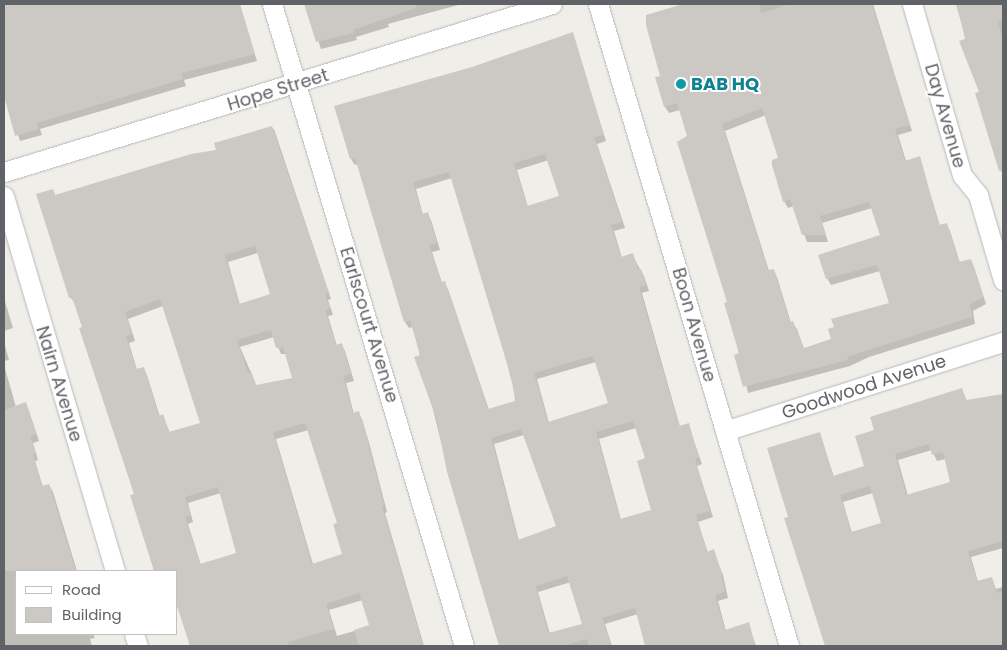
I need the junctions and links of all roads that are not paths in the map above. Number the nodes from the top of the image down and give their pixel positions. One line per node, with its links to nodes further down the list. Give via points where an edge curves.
1 (272, 4): 5 (street, Earlscourt Avenue)
2 (552, 4): 5 (street, Hope Street)
3 (598, 4): 10 (street, Boon Avenue)
4 (912, 4): 8 (street, Day Avenue, via 962,175 978,195)
5 (294, 85): 6 (street, Hope Street); 12 (street, Earlscourt Avenue)
6 (4, 172)
7 (4, 196): 11 (street, Nairn Avenue)
8 (1003, 280)
9 (1003, 342): 10 (street, Goodwood Avenue)
10 (725, 431): 13 (street, Boon Avenue)
11 (115, 570)
12 (464, 646)
13 (789, 646)

